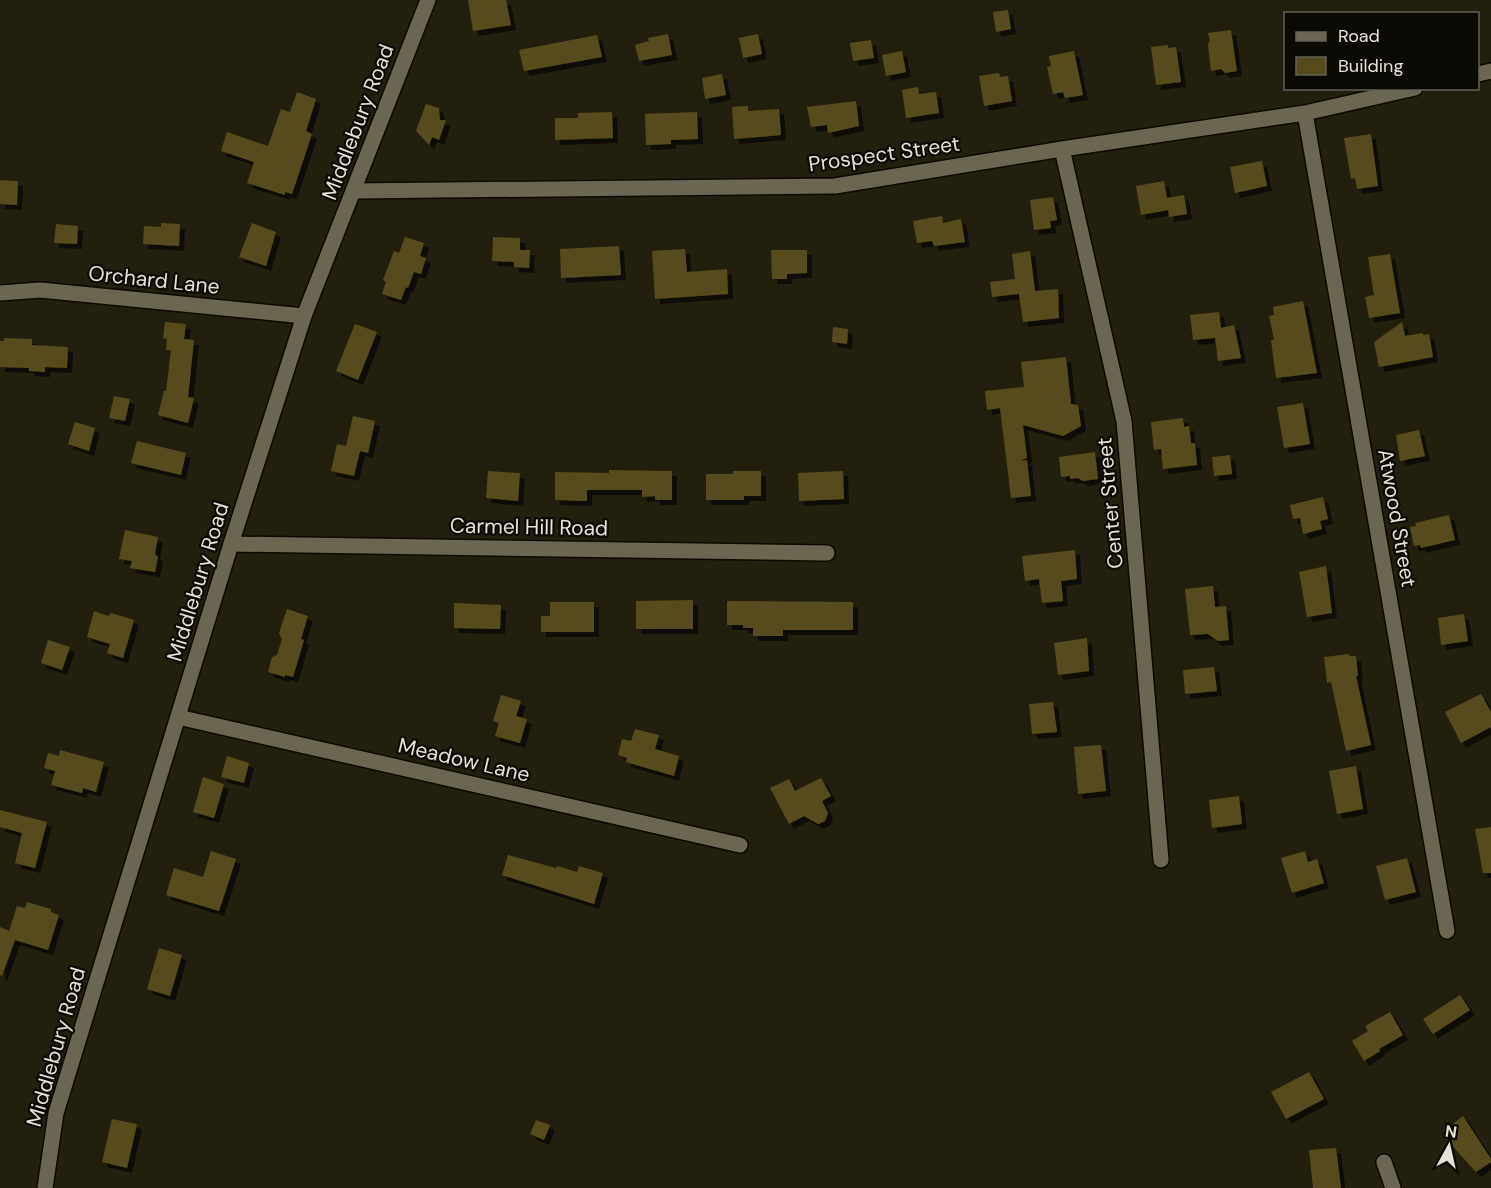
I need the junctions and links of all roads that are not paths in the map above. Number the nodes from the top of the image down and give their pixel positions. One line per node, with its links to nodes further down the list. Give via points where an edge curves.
1 (428, 0): 5 (street, Middlebury Road)
2 (1406, 90): 3 (street, Prospect Street)
3 (1305, 113): 4 (street, Prospect Street); 13 (street, Atwood Street)
4 (1062, 149): 5 (street, Prospect Street, via 835,186); 12 (street, Center Street, via 1124,421)
5 (353, 191): 7 (street, Middlebury Road)
6 (0, 292): 7 (street, Orchard Lane, via 40,290)
7 (304, 316): 8 (street, Middlebury Road)
8 (231, 544): 9 (street, Carmel Hill Road); 10 (street, Middlebury Road)
9 (827, 553)
10 (178, 717): 11 (street, Meadow Lane); 15 (street, Middlebury Road, via 56,1113)
11 (741, 845)
12 (1161, 861)
13 (1447, 931)
14 (1384, 1162): 16 (street)
15 (45, 1188)
16 (1393, 1188)

